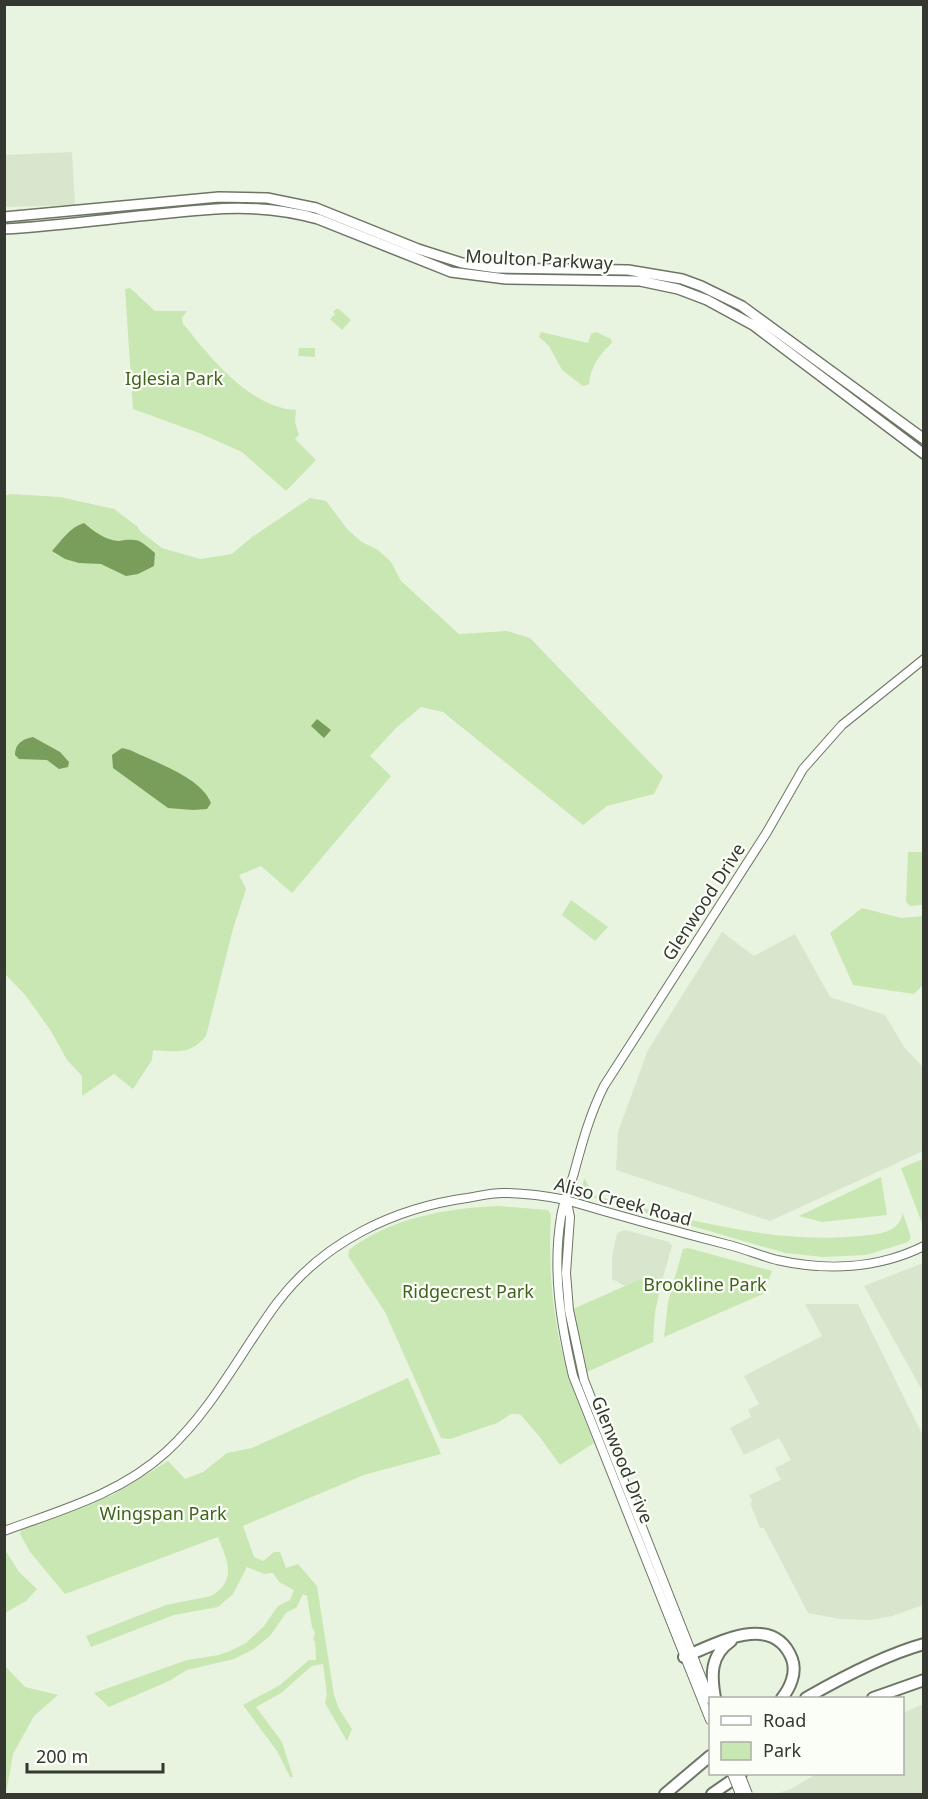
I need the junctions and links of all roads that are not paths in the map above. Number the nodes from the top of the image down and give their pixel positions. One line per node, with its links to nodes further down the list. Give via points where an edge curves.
1 (159, 209): 2 (main road, Moulton Parkway); 3 (main road, Moulton Parkway); 4 (main road, Moulton Parkway, via 233,196 284,200 332,213 418,249 468,264 628,270 682,279 742,306); 5 (main road, Moulton Parkway, via 280,210 318,219 451,272 506,279 633,281 678,290 722,307 753,325)
2 (4, 217)
3 (4, 229)
4 (924, 439)
5 (924, 454)
6 (924, 659): 7 (main road, Glenwood Drive, via 842,725 803,769 604,1086 583,1138)
7 (566, 1200): 8 (main road, Aliso Creek Road, via 795,1263 873,1264); 9 (main road, Aliso Creek Road, via 497,1193 413,1209 362,1231 320,1258 290,1288 196,1422 159,1458 98,1497); 12 (main road, Glenwood Drive, via 561,1214 557,1272 573,1376)
8 (924, 1246)
9 (4, 1531)
10 (748, 1634): 12 (highway); 15 (highway, via 725,1646 715,1659); 16 (highway, via 773,1638 792,1660 791,1684)
11 (924, 1644): 17 (highway)
12 (688, 1655): 14 (main road, Glenwood Drive); 19 (main road, Glenwood Drive)
13 (924, 1680): 18 (highway)
14 (710, 1697)
15 (715, 1697)
16 (783, 1697)
17 (808, 1697)
18 (876, 1697)
19 (709, 1716)
20 (709, 1758): 25 (highway)
21 (709, 1764): 25 (highway)
22 (733, 1775): 27 (main road, bridge)
23 (737, 1775): 26 (highway)
24 (741, 1775): 28 (main road, bridge)
25 (667, 1794)
26 (712, 1794)
27 (740, 1794)
28 (748, 1794)

